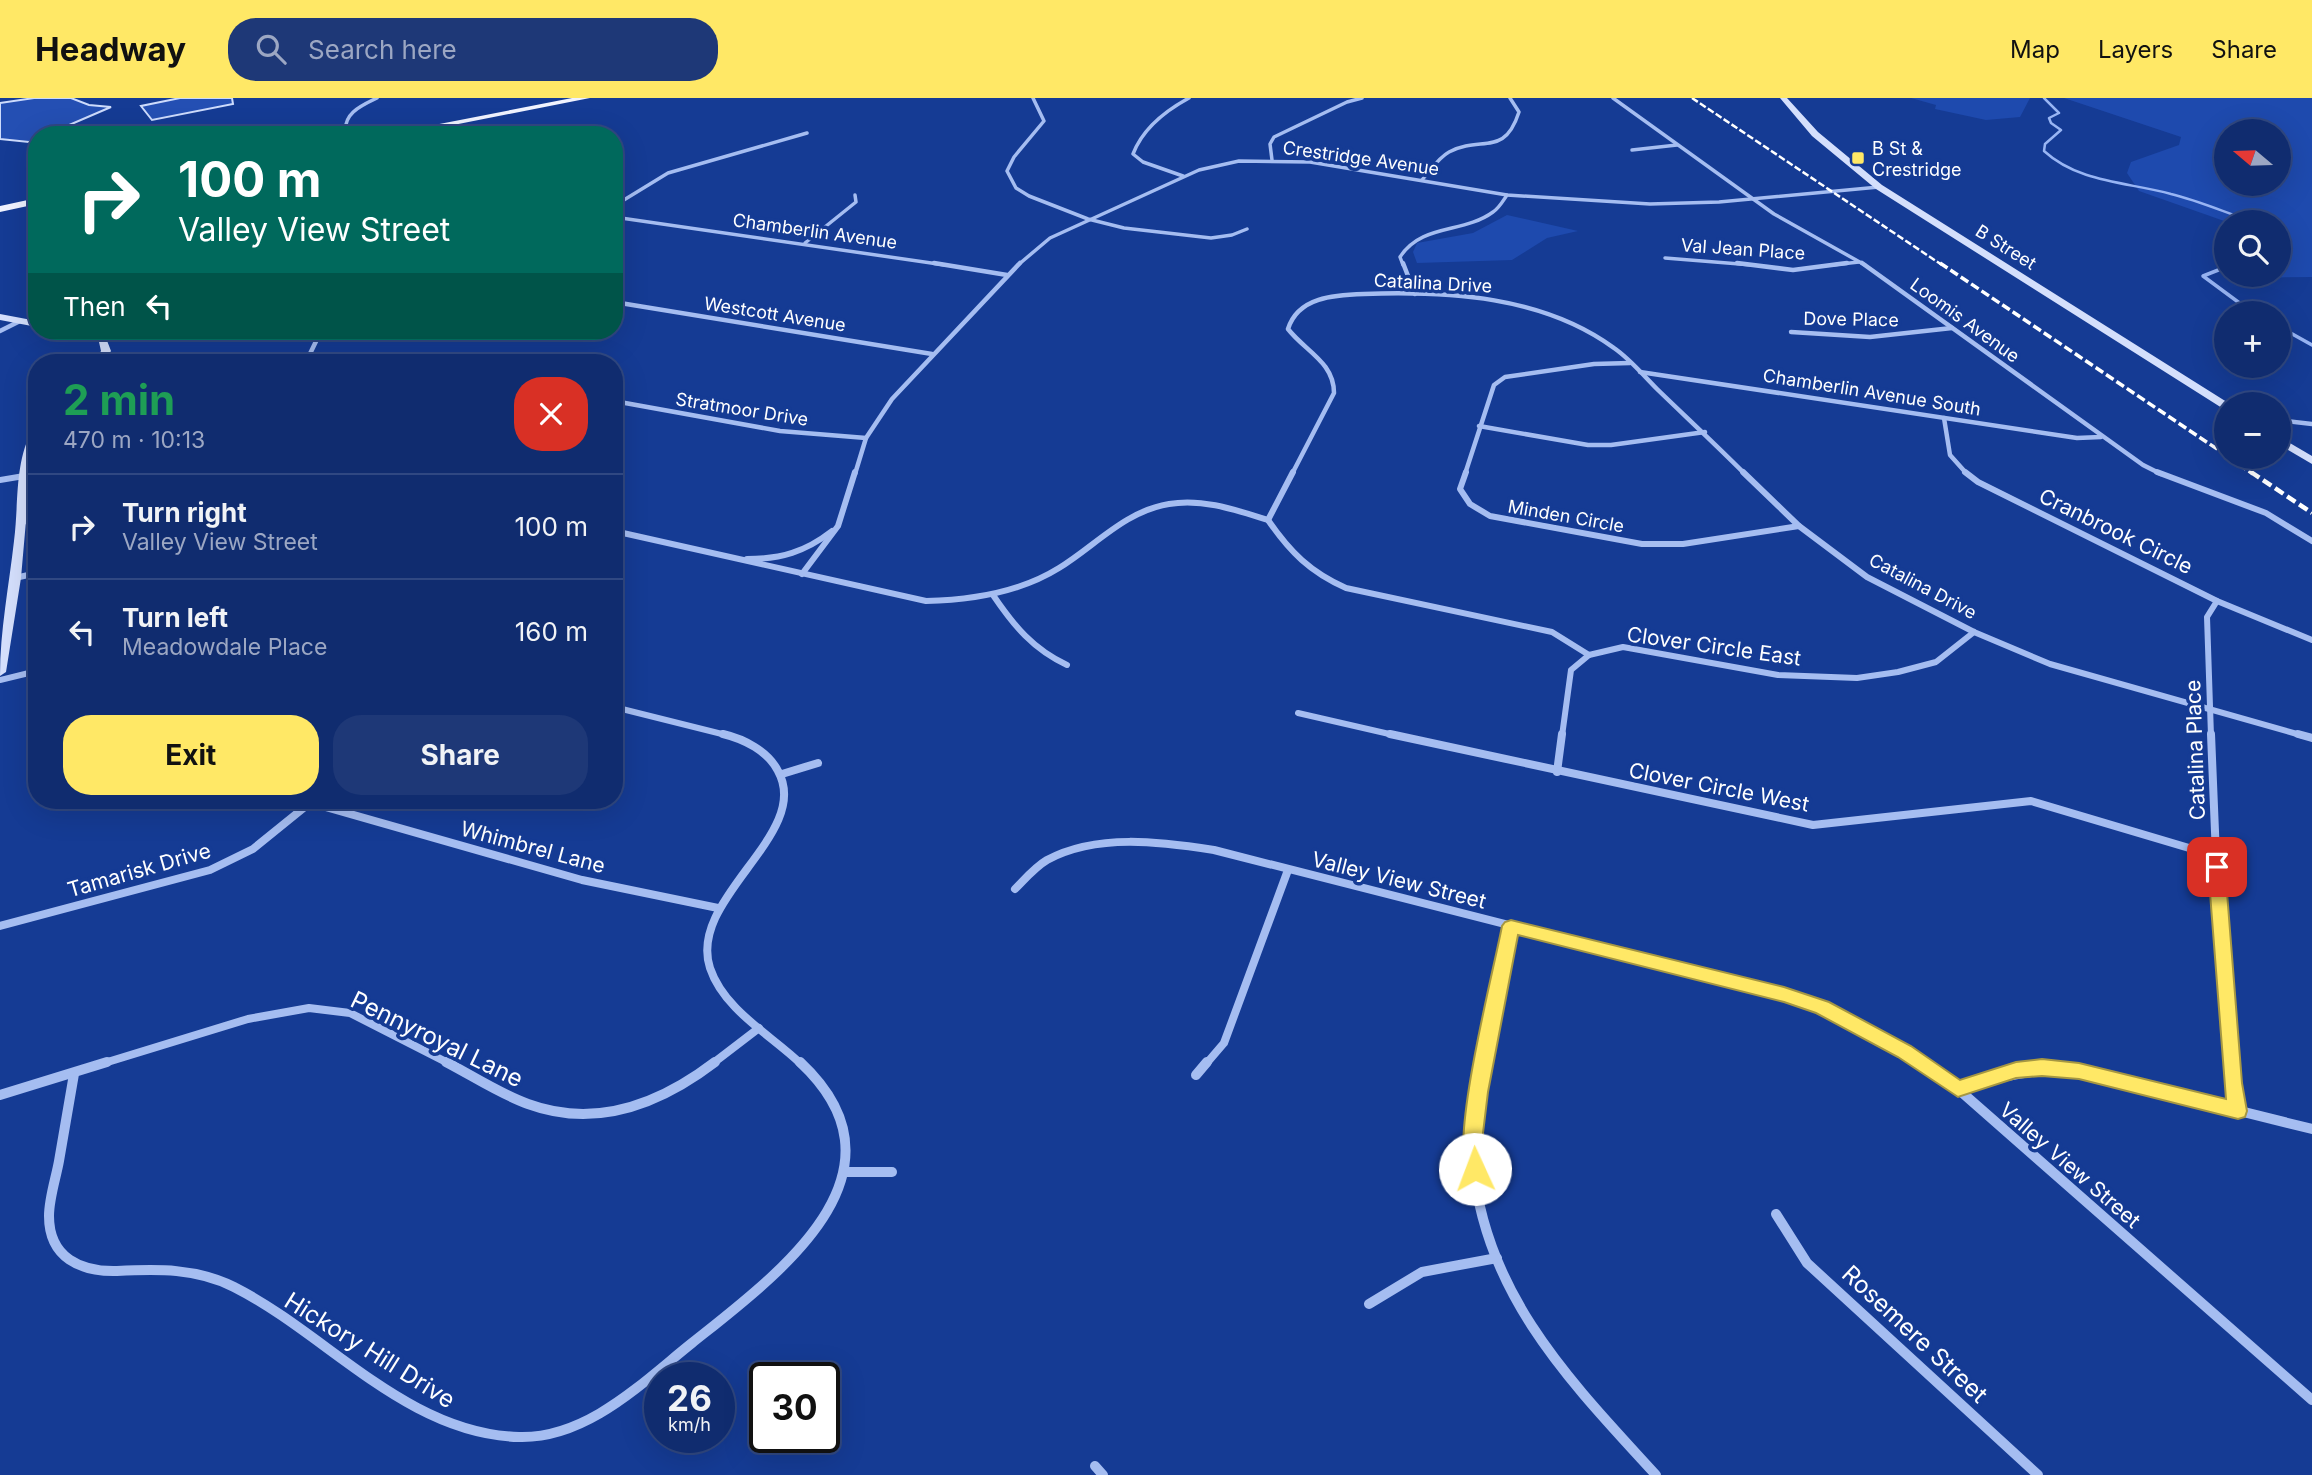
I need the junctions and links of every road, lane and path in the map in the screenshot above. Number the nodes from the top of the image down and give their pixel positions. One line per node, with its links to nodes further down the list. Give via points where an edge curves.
1 (377, 98): 9 (street, via 346,118)
2 (586, 98): 10 (main road)
3 (1033, 98): 25 (street, via 1044,121 1040,131 1009,160 1009,179 1028,196)
4 (1189, 98): 15 (street, via 1171,107 1136,142 1133,154)
5 (1362, 98): 14 (street, via 1274,137)
6 (1510, 98): 16 (street, via 1519,112 1510,136 1492,145 1450,152)
7 (1614, 98): 12 (street, Loomis Avenue)
8 (1783, 98): 17 (main road, B Street, via 1825,142)
9 (344, 126)
10 (435, 126)
11 (807, 133): 21 (street, via 684,167)
12 (1678, 145): 13 (street); 20 (street, Loomis Avenue)
13 (1632, 150)
14 (1272, 160): 15 (street, Crestridge Avenue, via 1224,163); 16 (street, Crestridge Avenue, via 1324,163)
15 (1183, 177): 25 (street, Crestridge Avenue)
16 (1422, 180): 19 (street, Crestridge Avenue)
17 (1879, 187): 20 (street, Crestridge Avenue); 42 (main road, B Street)
18 (855, 195): 27 (street, via 856,202)
19 (1507, 195): 20 (street, Crestridge Avenue, via 1650,204); 31 (street, via 1495,212 1422,236 1404,248 1400,257)
20 (1751, 199): 29 (street, Loomis Avenue)
21 (623, 200)
22 (28, 203): 23 (main road)
23 (0, 209)
24 (623, 218): 27 (street, Chamberlin Avenue)
25 (1088, 219): 26 (street, via 1182,237 1211,238); 30 (street, Crestridge Avenue, via 1050,237)
26 (1247, 229)
27 (805, 243): 30 (street, Chamberlin Avenue)
28 (1665, 258): 29 (street, Val Jean Place, via 1793,270)
29 (1860, 262): 36 (street, Loomis Avenue)
30 (1007, 275): 39 (street, Crestridge Avenue)
31 (1415, 294): 40 (street, Catalina Drive, via 1474,297 1535,309 1587,329); 56 (street, Catalina Drive, via 1335,296 1306,304 1292,314 1287,329 1293,338 1336,379 1334,393)
32 (623, 303): 39 (street, Westcott Avenue)
33 (0, 317): 34 (main road)
34 (20, 321): 35 (main road); 37 (street)
35 (28, 322)
36 (1952, 328): 38 (street, Dove Place, via 1870,337); 49 (street, Loomis Avenue)
37 (0, 331)
38 (1791, 332)
39 (932, 354): 50 (street, Crestridge Avenue, via 892,399)
40 (1630, 363): 41 (street, Catalina Drive); 47 (street, Minden Circle, via 1505,377 1494,385)
41 (1639, 372): 44 (street, Chamberlin Avenue South); 48 (street, Catalina Drive)
42 (2214, 398)
43 (623, 403): 50 (street, Stratmoor Drive, via 780,431)
44 (1944, 418): 49 (street, Chamberlin Avenue South, via 2077,438); 68 (street, Cranbrook Circle, via 1947,453 1978,482)
45 (2291, 422): 46 (street)
46 (2312, 424)
47 (1479, 426): 48 (street, via 1588,445); 60 (street, Minden Circle, via 1460,489 1470,504 1490,516 1642,544 1683,544)
48 (1705, 432): 60 (street, Catalina Drive)
49 (2101, 437): 62 (street, Loomis Avenue, via 2175,481 2266,513)
50 (866, 438): 59 (street, Crestridge Avenue)
51 (2291, 447): 53 (main road)
52 (28, 452): 54 (main road)
53 (2312, 461)
54 (24, 476): 55 (street); 58 (main road)
55 (0, 480)
56 (1268, 520): 67 (street, via 1194,503 1159,506 1130,518 1056,569); 71 (street, via 1292,556 1318,576 1346,588 1552,632)
57 (28, 521): 58 (street)
58 (22, 522): 66 (main road)
59 (838, 526): 63 (street, via 802,553); 64 (street, Crestridge Avenue)
60 (1799, 526): 69 (street, Catalina Drive, via 1867,577)
61 (623, 533): 63 (street)
62 (2312, 541)
63 (734, 559): 64 (street)
64 (802, 574): 67 (street, via 926,601)
65 (28, 575): 66 (street)
66 (14, 578): 73 (main road)
67 (993, 595): 72 (street, via 1020,636 1039,652)
68 (2217, 601): 70 (street, Cranbrook Circle); 77 (street, Catalina Place, via 2207,617)
69 (1974, 632): 71 (street, Clover Circle East, via 1936,662 1857,678 1778,675 1623,647); 77 (street, Catalina Drive, via 2050,664)
70 (2312, 640)
71 (1589, 655): 81 (street, via 1571,670)
72 (1067, 665)
73 (0, 672)
74 (28, 673): 75 (street)
75 (0, 680)
76 (623, 709): 82 (street, via 740,738 758,747)
77 (2211, 711): 79 (street, Catalina Drive); 85 (street, Catalina Place)
78 (1298, 713): 81 (street, Clover Circle West)
79 (2312, 738)
80 (818, 762): 82 (street)
81 (1557, 772): 85 (street, Clover Circle West, via 1813,825 2031,802)
82 (782, 774): 88 (street, Hickory Hill Drive, via 786,794 773,832)
83 (303, 809): 89 (street, Tamarisk Drive, via 263,842 210,870)
84 (335, 809): 88 (street, Whimbrel Lane, via 582,880)
85 (2216, 856): 96 (street, Catalina Place)
86 (1288, 870): 87 (street, Valley View Street, via 1178,844 1118,843 1046,861); 90 (street, Valley View Street); 93 (street, via 1224,1043)
87 (1015, 889)
88 (718, 908): 91 (street, Hickory Hill Drive, via 706,944 712,978)
89 (0, 926)
90 (1511, 926): 94 (street, Valley View Street, via 1822,1008 1905,1051); 101 (street, via 1473,1133 1481,1205)
91 (759, 1028): 92 (street, Pennyroyal Lane, via 672,1093 604,1115 554,1112 528,1104 349,1013 328,1009 248,1019); 98 (street, Hickory Hill Drive, via 826,1089 845,1139)
92 (74, 1074): 95 (street, Pennyroyal Lane); 98 (street, Hickory Hill Drive, via 49,1217 52,1240 62,1257 83,1269 176,1270 234,1287 427,1412 489,1434 520,1437 553,1431 593,1416 632,1391 781,1270 830,1210)
93 (1196, 1076)
94 (1958, 1089): 96 (street, via 2016,1070 2042,1067 2079,1071); 103 (street, Valley View Street)
95 (0, 1095)
96 (2238, 1111): 97 (street)
97 (2312, 1129)
98 (845, 1172): 99 (street)
99 (892, 1172)
100 (1776, 1214): 105 (street, Rosemere Street, via 1807,1263)
101 (1497, 1258): 102 (street, via 1422,1272); 104 (street, via 1528,1321 1557,1365)
102 (1369, 1304)
103 (2312, 1400)
104 (1656, 1475)
105 (2038, 1475)

